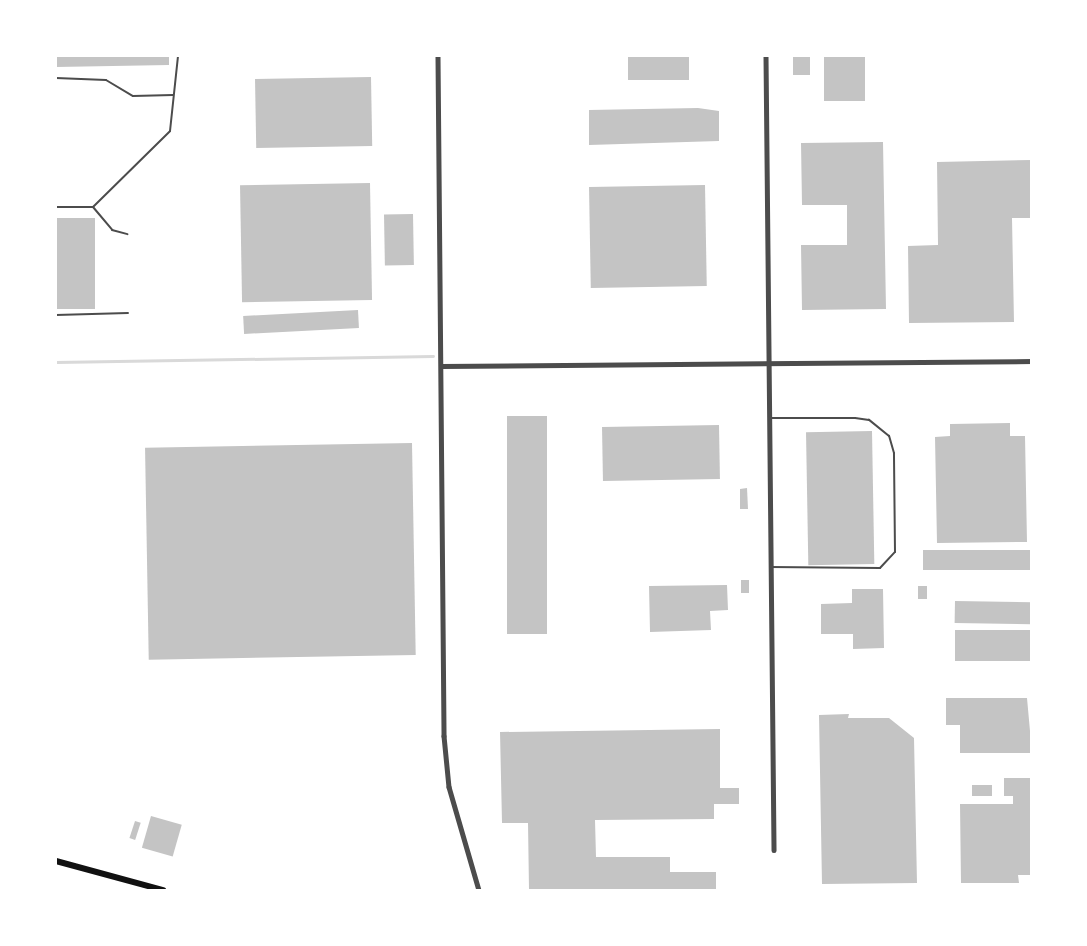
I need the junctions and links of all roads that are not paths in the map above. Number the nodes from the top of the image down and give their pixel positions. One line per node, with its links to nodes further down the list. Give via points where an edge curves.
1 (178, 56): 5 (lane)
2 (438, 56): 13 (street)
3 (766, 56): 12 (street)
4 (56, 78): 5 (lane, via 106,80 133,96)
5 (173, 95): 7 (lane, via 170,130)
6 (56, 207): 7 (lane)
7 (93, 207): 8 (lane, via 112,230)
8 (127, 234)
9 (128, 313): 10 (lane)
10 (56, 315)
11 (1032, 361): 12 (street)
12 (768, 364): 13 (street); 14 (street)
13 (441, 366): 19 (street, via 444,736 449,787)
14 (768, 418): 15 (street); 15 (lane, via 869,420 888,436 895,552 886,566)
15 (770, 567): 16 (street)
16 (774, 850)
17 (56, 861): 18 (main road)
18 (163, 891)
19 (479, 891)

